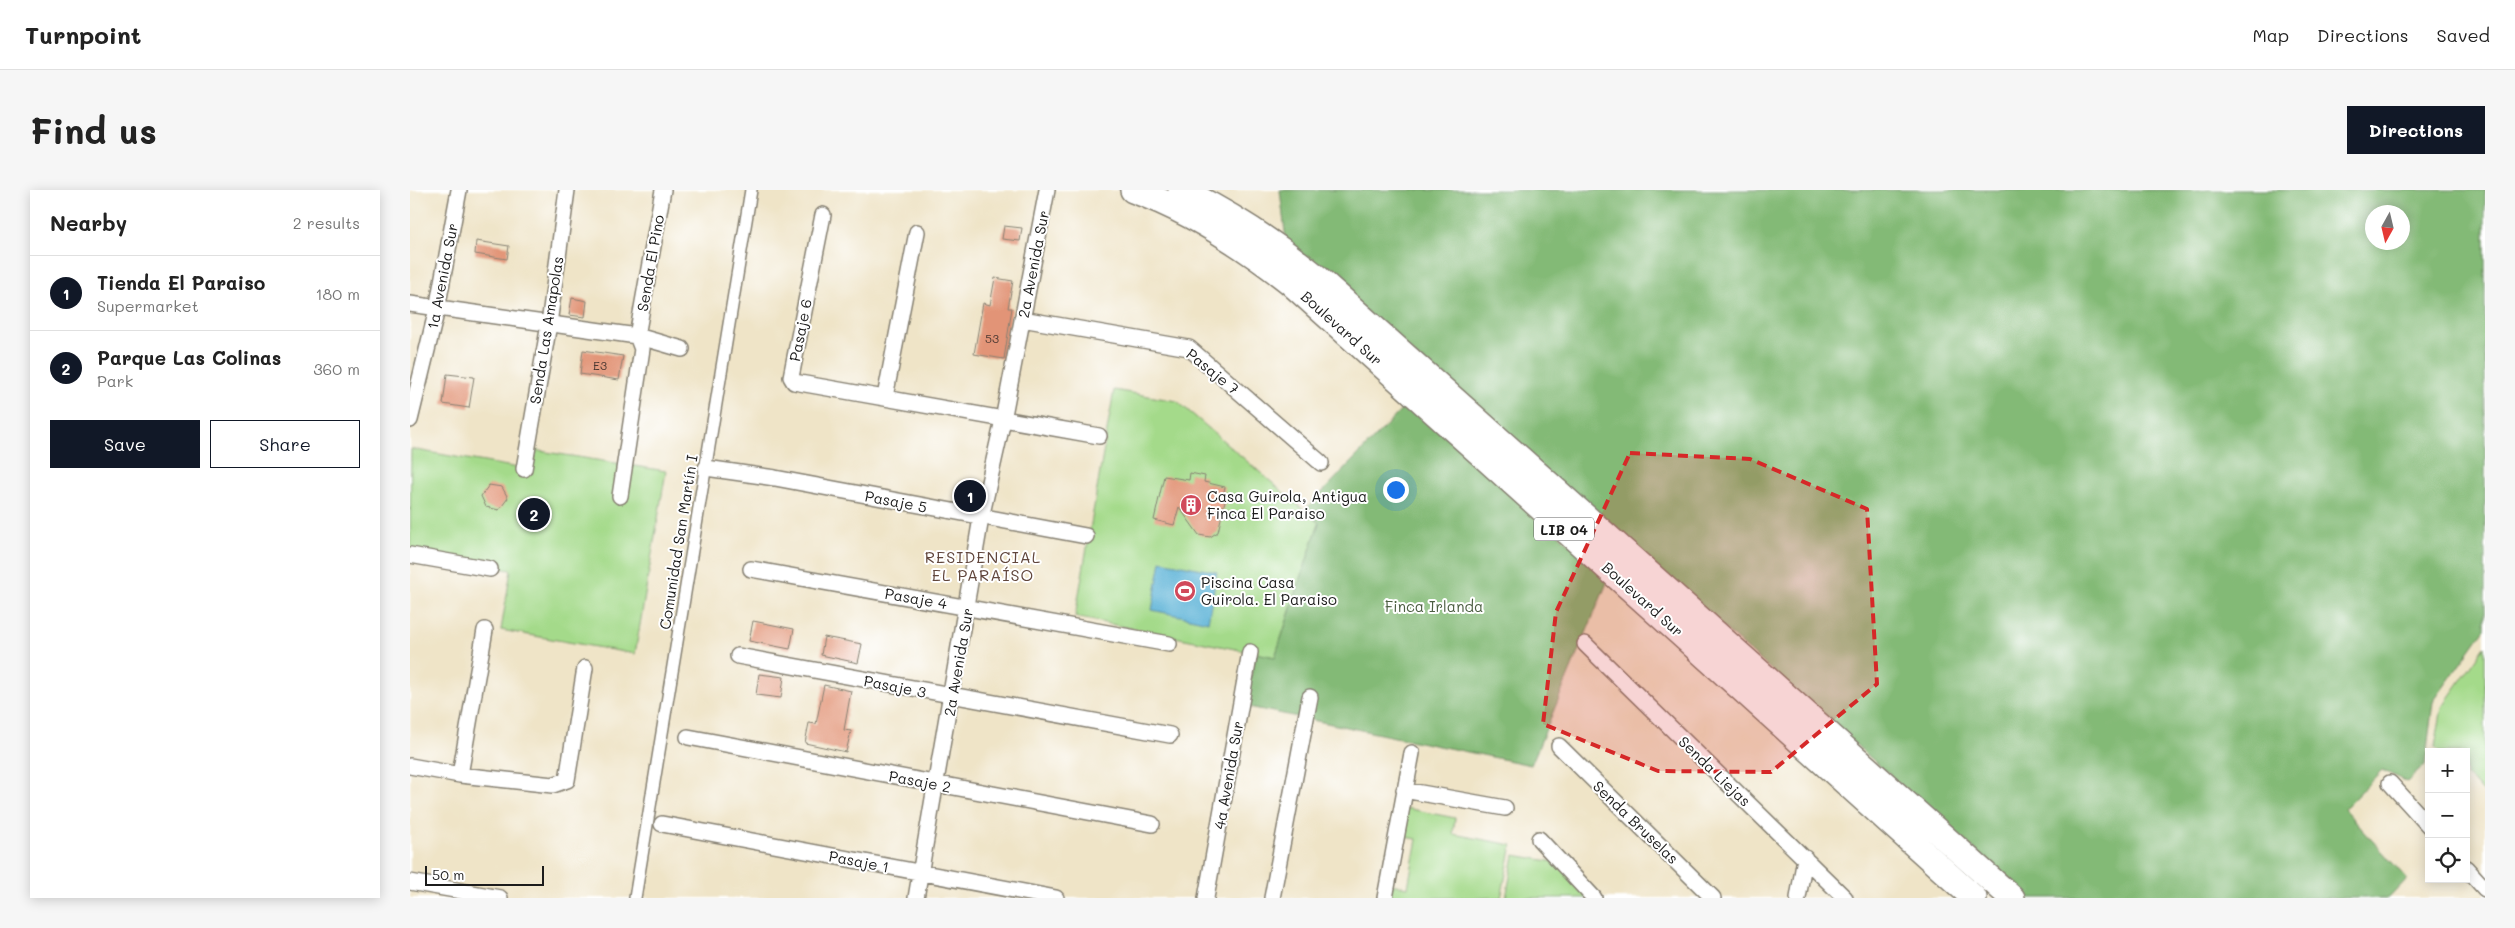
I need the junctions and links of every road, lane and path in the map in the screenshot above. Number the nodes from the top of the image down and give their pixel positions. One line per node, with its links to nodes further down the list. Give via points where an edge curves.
1 (459, 190): 11 (street, 1a Avenida Sur)
2 (568, 190): 13 (street, Senda Las Amapolas)
3 (662, 190): 14 (street, Senda El Pino)
4 (751, 190): 21 (street, Comunidad San Martín I)
5 (1047, 190): 12 (street, 2a Avenida Sur)
6 (1133, 190): 68 (highway, Boulevard Sur / LIB 04, via 1178,209 1229,237 1290,282)
7 (1181, 190): 69 (highway, Boulevard Sur / LIB 04, via 1269,241 1319,279)
8 (823, 215): 16 (street, Pasaje 6, via 792,380)
9 (917, 232): 16 (street)
10 (410, 304): 11 (street)
11 (437, 309): 13 (street); 17 (street, 1a Avenida Sur)
12 (1022, 319): 18 (street, 2a Avenida Sur); 20 (street, Pasaje 7, via 1189,348)
13 (548, 324): 14 (street); 22 (street, Senda Las Amapolas)
14 (637, 336): 15 (street); 23 (street, Senda El Pino, via 642,348)
15 (682, 349)
16 (885, 397): 18 (street, Pasaje 6)
17 (410, 420)
18 (1003, 420): 19 (street, Pasaje 6); 24 (street, 2a Avenida Sur)
19 (1099, 436)
20 (1321, 463)
21 (706, 468): 24 (street, Pasaje 5); 58 (street, Comunidad San Martín I)
22 (524, 469)
23 (620, 496)
24 (982, 518): 25 (street, Pasaje 5); 29 (street, 2a Avenida Sur)
25 (1086, 536)
26 (410, 555): 27 (street)
27 (490, 569)
28 (751, 569): 29 (street, Pasaje 4)
29 (967, 607): 31 (street, Pasaje 4); 36 (street, 2a Avenida Sur)
30 (485, 630): 43 (street)
31 (1169, 644)
32 (1585, 644): 52 (street, Senda Liejas)
33 (1250, 652): 61 (street, 4a Avenida Sur)
34 (738, 656): 36 (street, Pasaje 3)
35 (585, 668): 43 (street, via 567,780 553,785)
36 (952, 696): 38 (street, Pasaje 3); 45 (street, 2a Avenida Sur)
37 (1310, 697): 62 (street)
38 (1170, 735)
39 (688, 737): 45 (street, Pasaje 2)
40 (1559, 746): 65 (street, Senda Bruselas)
41 (1412, 754): 46 (street)
42 (410, 766): 43 (street)
43 (460, 775)
44 (2390, 783): 48 (street)
45 (937, 785): 50 (street, Pasaje 2); 53 (street, 2a Avenida Sur)
46 (1404, 790): 47 (street); 63 (street)
47 (1505, 808)
48 (2425, 822)
49 (662, 824): 53 (street, Pasaje 1)
50 (1152, 824)
51 (1539, 839): 64 (street)
52 (1805, 858): 66 (street); 67 (street, Senda Liejas)
53 (921, 872): 59 (street, 2a Avenida Sur); 60 (street, Pasaje 1)
54 (2470, 872): 56 (street)
55 (410, 882): 57 (street)
56 (2485, 889)
57 (500, 898)
58 (635, 898)
59 (916, 898)
60 (1056, 898)
61 (1206, 898)
62 (1272, 898)
63 (1385, 898)
64 (1594, 898)
65 (1713, 898)
66 (1798, 898)
67 (1845, 898)
68 (1974, 898)
69 (2012, 898)

